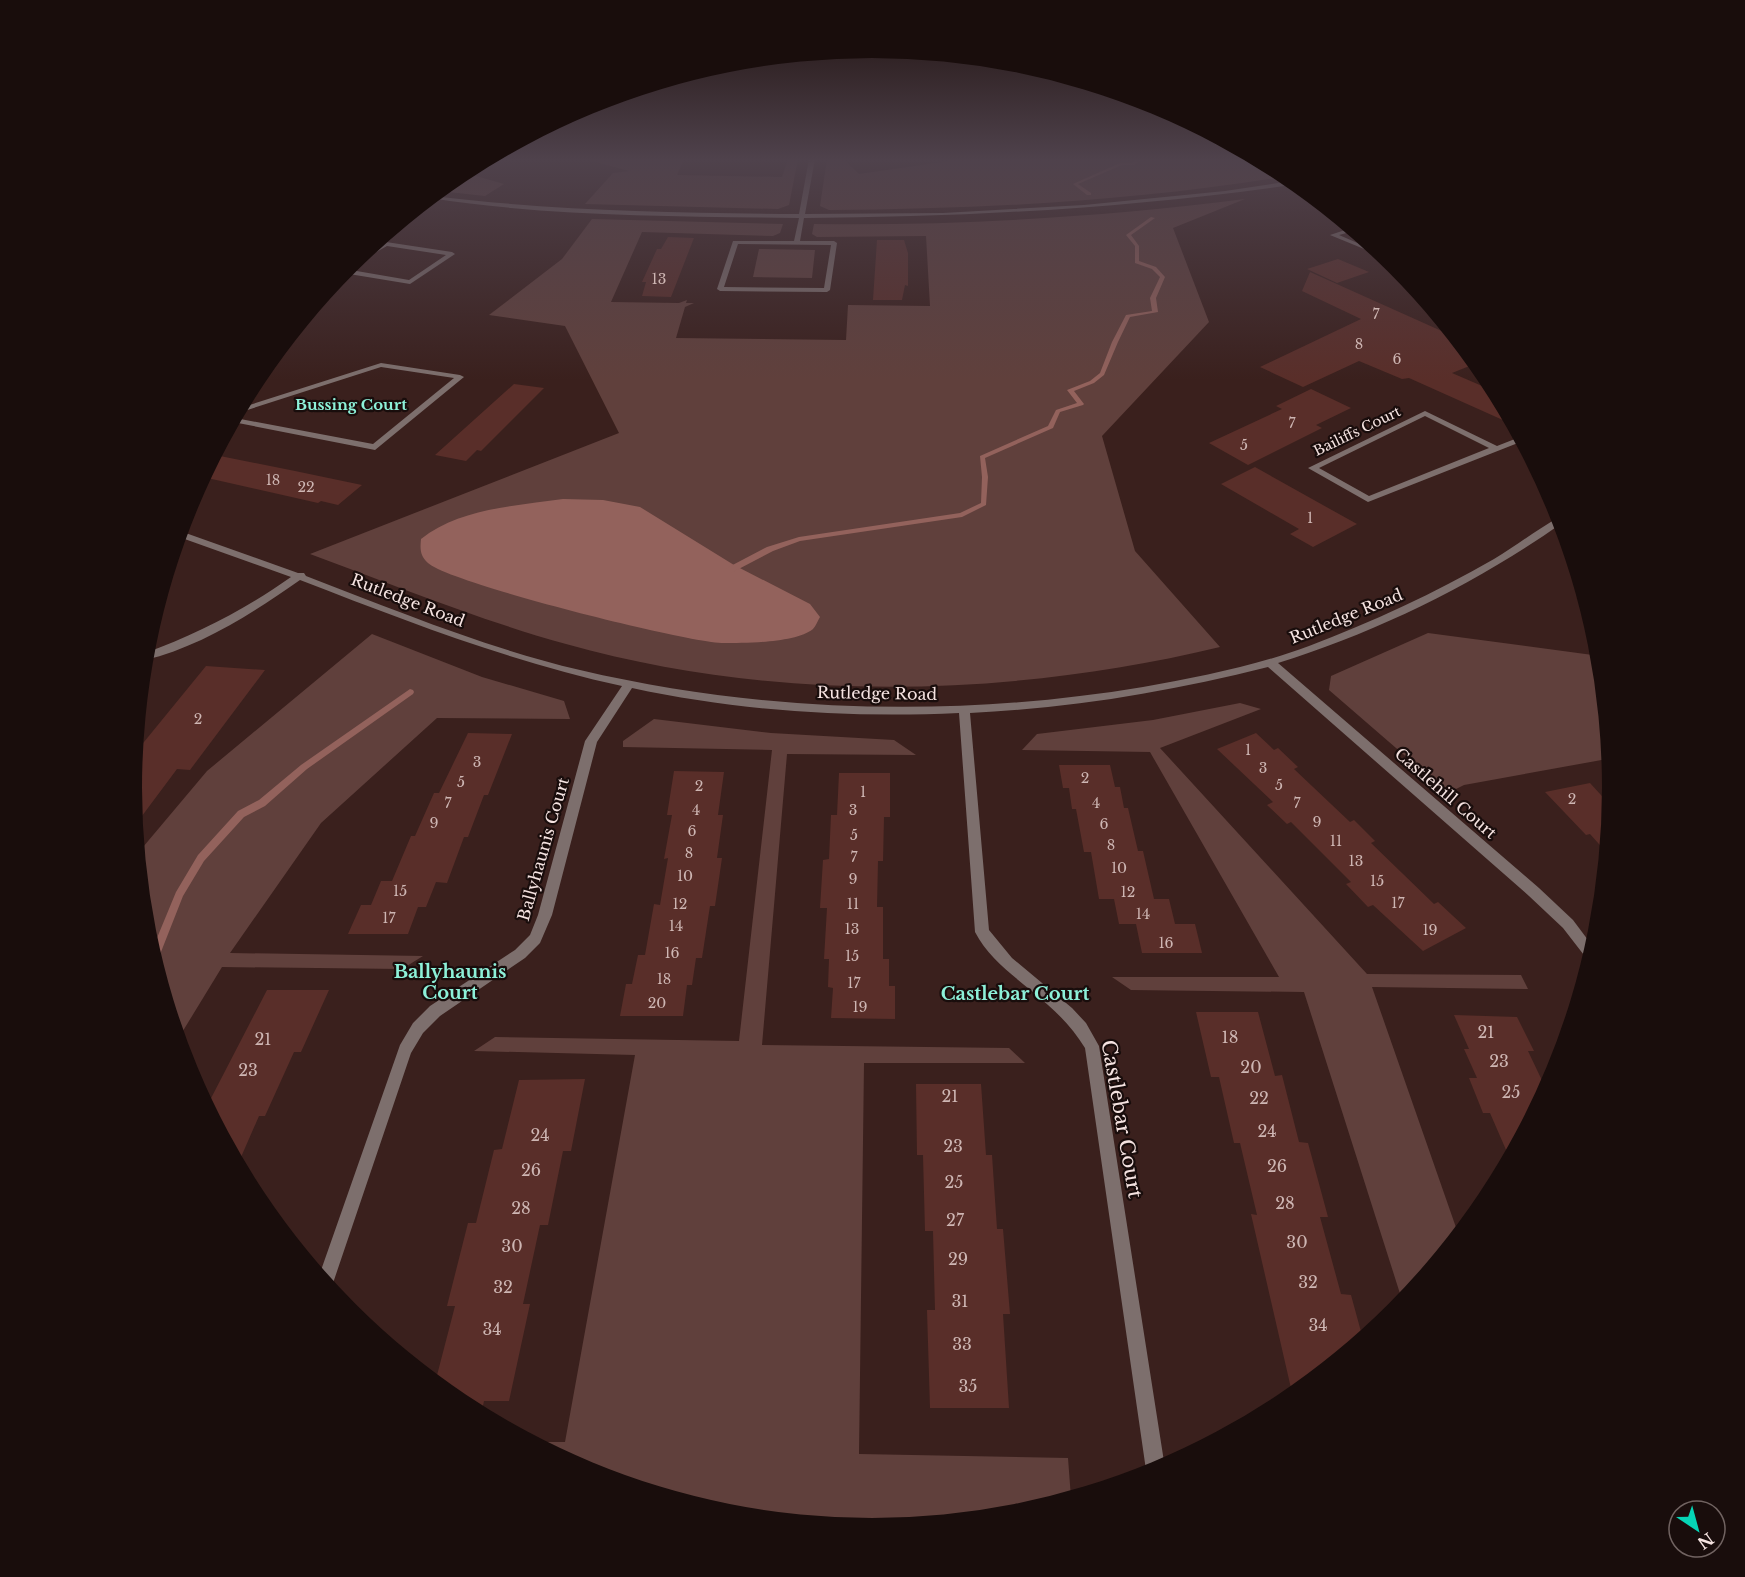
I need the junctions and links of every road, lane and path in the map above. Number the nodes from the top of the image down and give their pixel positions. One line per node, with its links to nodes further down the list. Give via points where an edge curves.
1 (799, 233): 3 (street)
2 (1341, 233): 5 (street, via 1333,235)
3 (797, 243): 3 (street, via 834,243 826,290 720,289 735,242)
4 (387, 244): 6 (street, via 452,254 410,282)
5 (1362, 248)
6 (355, 273)
7 (250, 407): 8 (street, via 381,365 460,378 375,447)
8 (241, 421)
9 (1514, 442): 10 (street, Bailiffs Court)
10 (1497, 449): 10 (street, Bailiffs Court, via 1425,413 1312,468 1368,499)
11 (1553, 525): 15 (street, Rutledge Road, via 1434,595 1365,628)
12 (188, 537): 13 (street, Rutledge Road)
13 (301, 575): 14 (street, via 222,627); 16 (street, Rutledge Road, via 484,646)
14 (156, 654)
15 (1270, 662): 17 (street, Rutledge Road, via 1211,678 1126,693); 18 (street, Castlehill Court, via 1534,892)
16 (628, 685): 17 (street, Rutledge Road, via 767,704 852,710); 19 (street, Ballyhaunis Court, via 591,741 546,915 535,939 520,954 435,1011 418,1028 405,1050)
17 (964, 710): 20 (street, Castlebar Court, via 982,932 992,949 1068,1010 1092,1046)
18 (1585, 946)
19 (328, 1274)
20 (1155, 1462)

